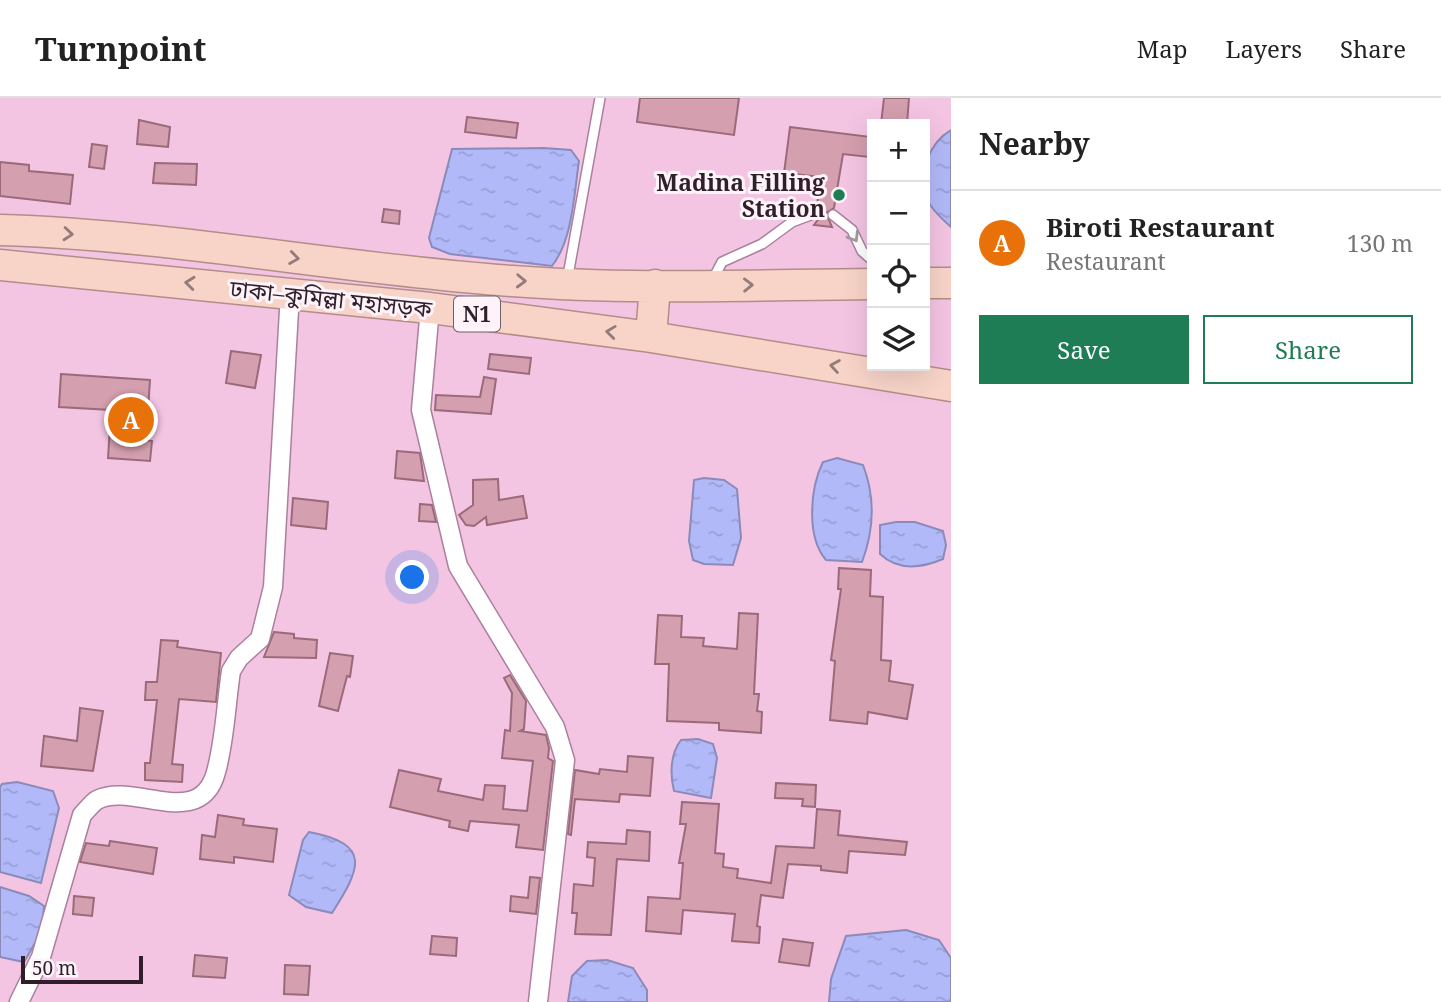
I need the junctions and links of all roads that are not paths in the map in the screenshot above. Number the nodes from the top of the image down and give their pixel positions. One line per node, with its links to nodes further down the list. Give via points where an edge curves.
1 (600, 98): 7 (lane)
2 (816, 213): 12 (lane, via 722,262)
3 (833, 215): 5 (lane, one-way to 5, via 852,230)
4 (0, 230): 7 (highway, ঢাকা–কুমিল্লা মহাসড়ক / N1, one-way to 7, via 194,244 368,268)
5 (867, 256)
6 (0, 265): 13 (highway, ঢাকা–কুমিল্লা মহাসড়ক / N1, one-way to 6)
7 (567, 283): 11 (highway, ঢাকা–কুমিল্লা মহাসড়ক / N1)
8 (930, 283): 9 (highway)
9 (951, 283)
10 (867, 284): 12 (highway, ঢাকা–কুমিল্লা মহাসড়ক / N1, one-way to 10)
11 (655, 285): 12 (highway, ঢাকা–কুমিল্লা মহাসড়ক / N1); 15 (highway)
12 (711, 286)
13 (290, 293): 14 (highway, ঢাকা–কুমিল্লা মহাসড়ক / N1); 17 (street, via 273,587 260,639 231,671 216,774 207,791 190,802 116,796 97,800 82,815 41,957)
14 (430, 309): 15 (highway, ঢাকা–কুমিল্লা মহাসড়ক / N1, one-way to 14); 18 (street, via 421,410 458,566 555,727 565,760)
15 (651, 337): 16 (highway, ঢাকা–কুমিল্লা মহাসড়ক / N1, one-way to 15)
16 (951, 386)
17 (19, 1002)
18 (538, 1002)

